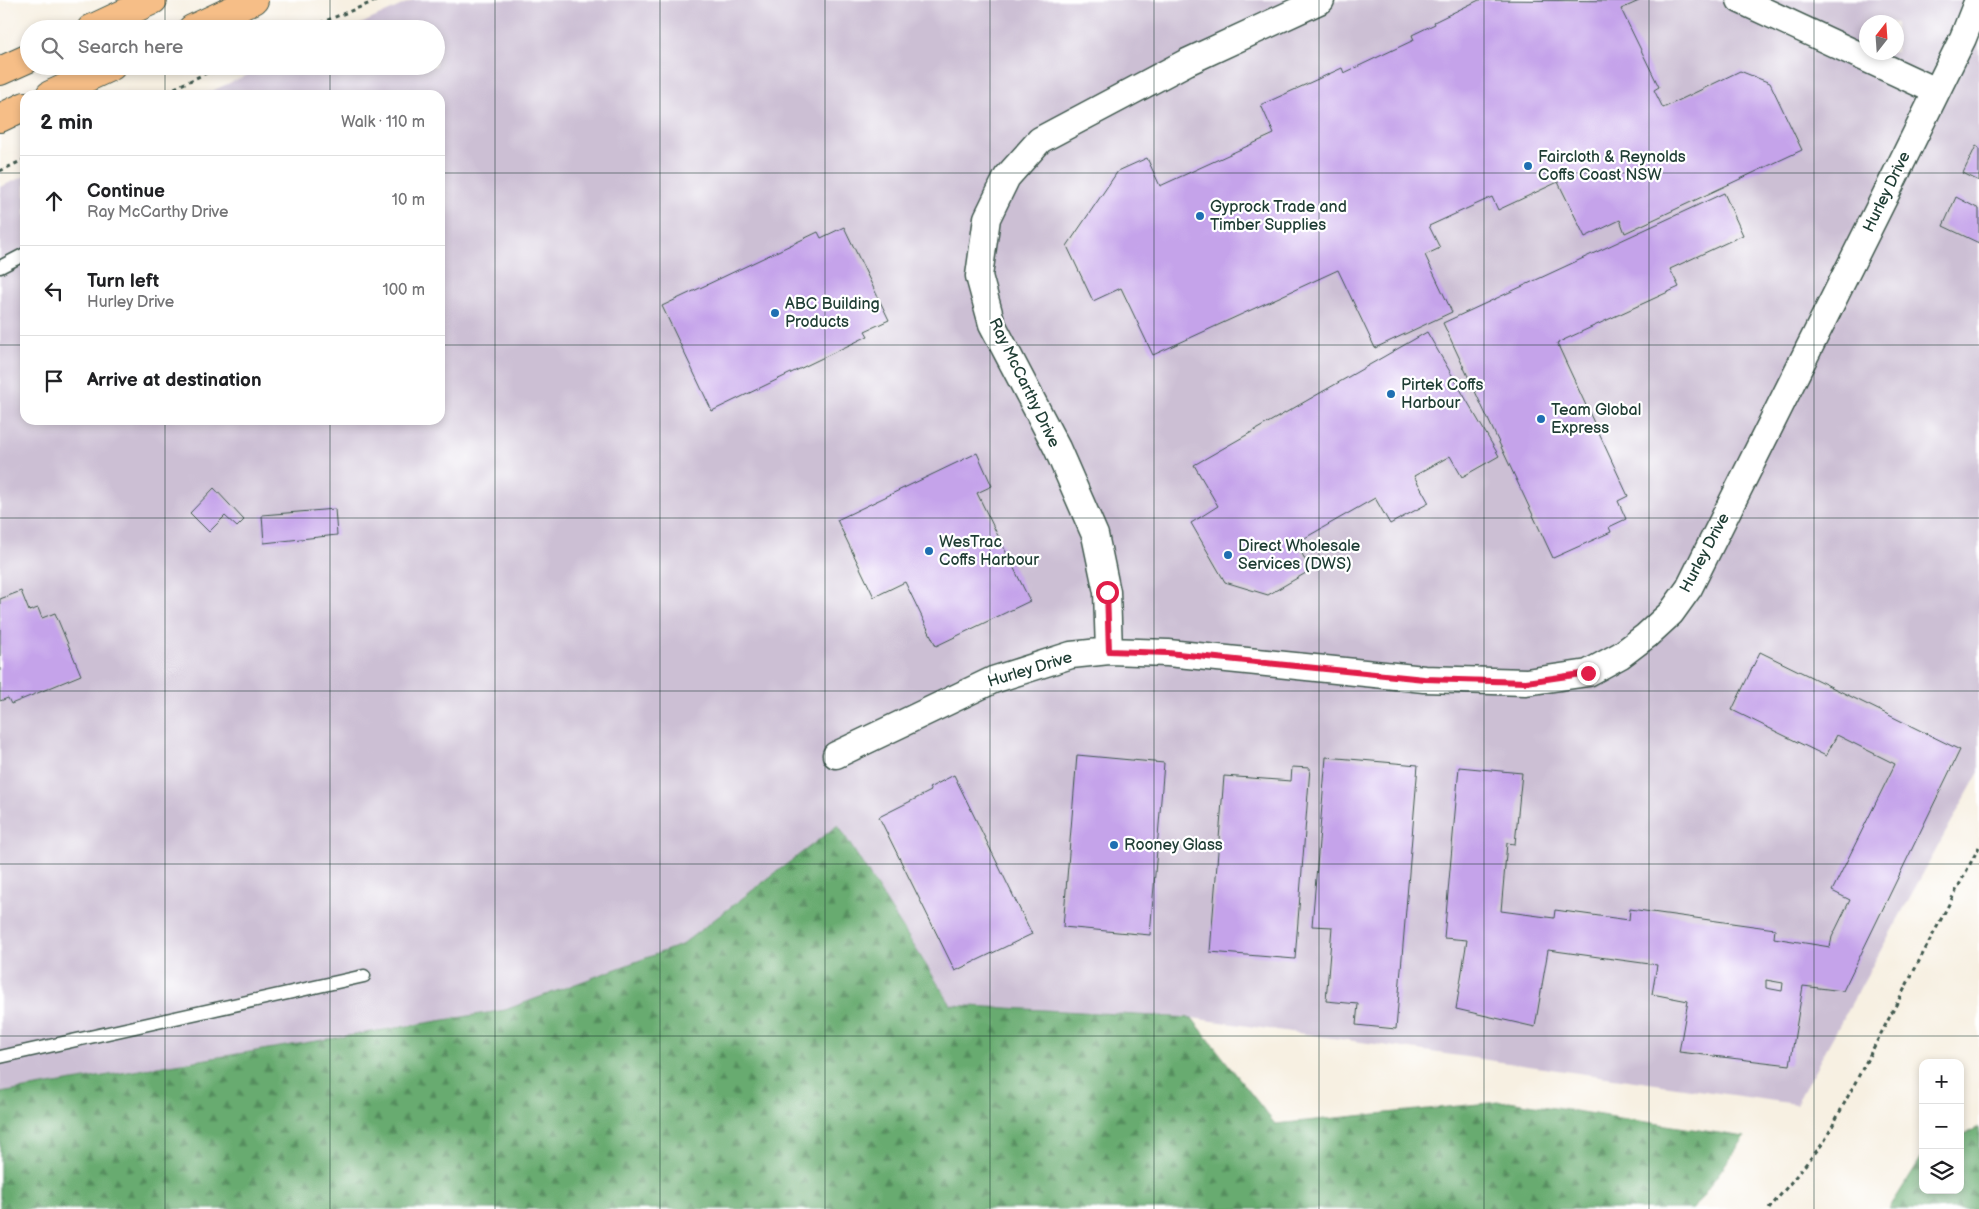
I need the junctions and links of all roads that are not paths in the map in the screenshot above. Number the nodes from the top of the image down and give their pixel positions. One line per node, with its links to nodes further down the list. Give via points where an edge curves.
1 (153, 0): 6 (highway)
2 (254, 0): 7 (highway)
3 (1321, 0): 17 (street, Ray McCarthy Drive, via 1187,62 1040,140 1007,177 987,218 979,276 992,324 1057,448 1095,535 1107,592)
4 (1740, 0): 12 (street)
5 (1978, 0): 12 (street, Hurley Drive)
6 (110, 20)
7 (211, 20)
8 (20, 62): 9 (highway)
9 (0, 71)
10 (93, 75): 11 (highway)
11 (61, 90)
12 (1936, 92): 17 (street, Hurley Drive, via 1688,588 1670,612 1621,656 1588,673 1526,682 1424,679 1168,653)
13 (20, 108): 14 (highway)
14 (0, 118)
15 (20, 257): 16 (lane)
16 (0, 267)
17 (1109, 651): 18 (street, Hurley Drive, via 1070,655 993,680)
18 (836, 755)
19 (364, 976): 20 (lane)
20 (0, 1057)

